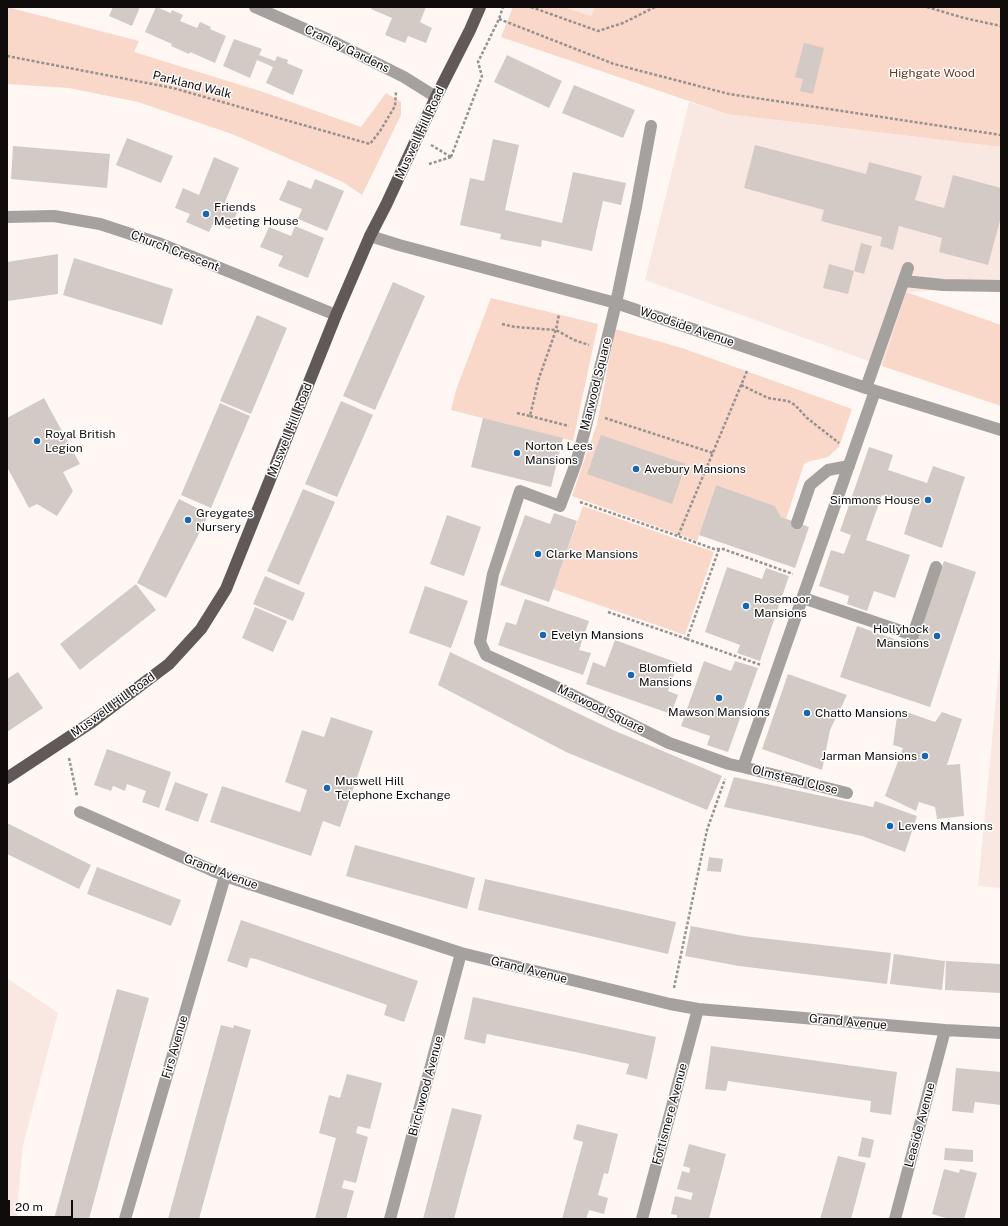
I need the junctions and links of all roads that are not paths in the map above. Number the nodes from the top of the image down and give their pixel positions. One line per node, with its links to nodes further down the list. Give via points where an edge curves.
1 (255, 7): 3 (street, Cranley Gardens, via 334,42 404,77)
2 (480, 7): 3 (main road, Muswell Hill Road)
3 (436, 97): 6 (main road, Muswell Hill Road)
4 (651, 126): 10 (street, Marwood Square)
5 (7, 217): 11 (street, Church Crescent, via 54,216 100,224 161,244)
6 (370, 236): 10 (street, Woodside Avenue); 11 (main road, Muswell Hill Road)
7 (908, 268): 8 (street)
8 (904, 281): 9 (street); 12 (street)
9 (1001, 286)
10 (616, 303): 12 (street, Woodside Avenue); 18 (street, Marwood Square, via 585,430 560,506 520,492 493,574 480,642 486,655 669,742)
11 (336, 315): 19 (main road, Muswell Hill Road, via 226,589 201,629 169,664 92,722)
12 (870, 390): 13 (street, Woodside Avenue); 14 (street)
13 (1001, 430)
14 (849, 466): 15 (street, via 828,470 810,485); 17 (street)
15 (797, 523)
16 (936, 567): 17 (street, via 913,635)
17 (803, 598): 18 (street)
18 (743, 768): 20 (street, Olmstead Close)
19 (7, 778)
20 (847, 794)
21 (80, 812): 22 (street, Grand Avenue)
22 (225, 876): 23 (street, Grand Avenue); 27 (street, Firs Avenue)
23 (462, 953): 24 (street, Grand Avenue); 28 (street, Birchwood Avenue)
24 (698, 1009): 25 (street, Grand Avenue); 29 (street, Fortismere Avenue)
25 (944, 1030): 26 (street, Grand Avenue); 30 (street, Leaside Avenue)
26 (1001, 1033)
27 (125, 1219)
28 (390, 1219)
29 (642, 1219)
30 (895, 1219)

